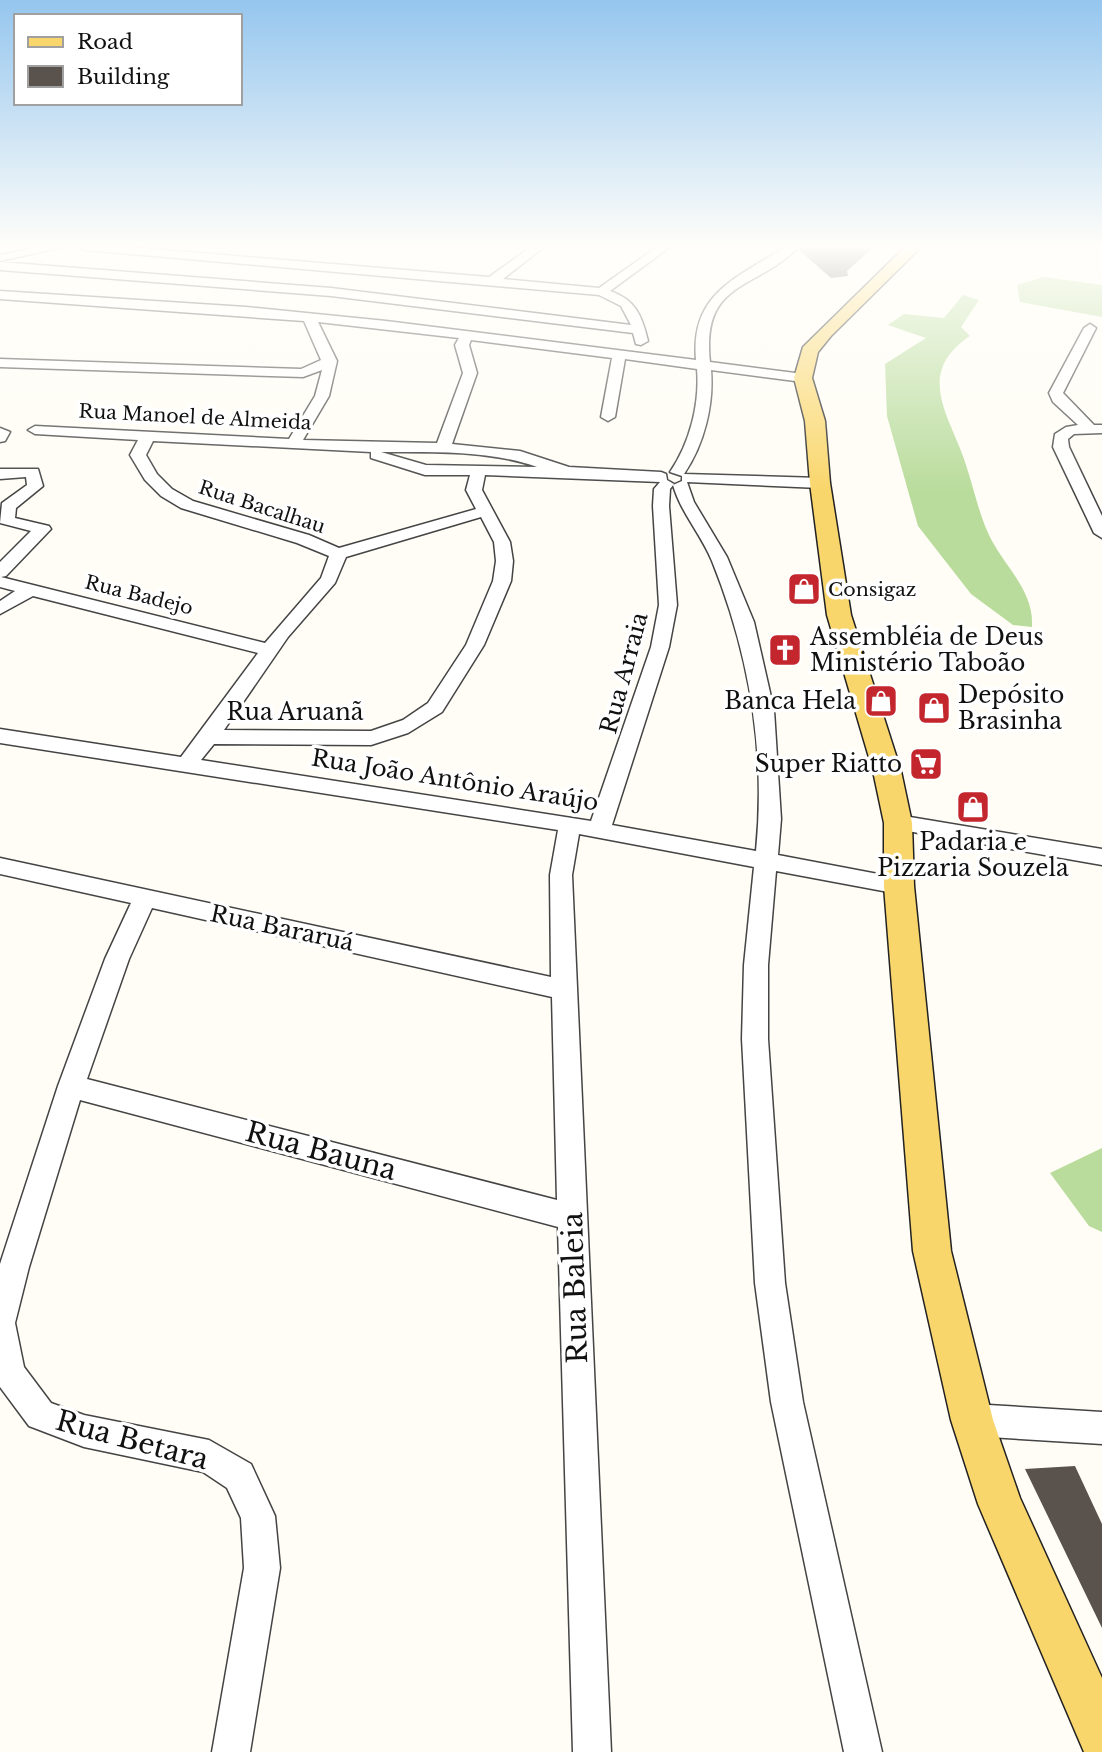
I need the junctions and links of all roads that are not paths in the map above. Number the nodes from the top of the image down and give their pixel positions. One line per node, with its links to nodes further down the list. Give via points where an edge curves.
1 (1090, 328): 18 (street, via 1056,393)
2 (316, 329): 11 (street)
3 (403, 329): 8 (street)
4 (628, 329): 7 (street)
5 (702, 329): 13 (street, Rua Arraia)
6 (827, 329): 15 (main road, via 809,351)
7 (638, 330): 10 (street)
8 (466, 336): 9 (street); 23 (street, via 462,345 470,373)
9 (619, 356): 10 (street); 17 (street)
10 (646, 360): 13 (street)
11 (330, 361): 14 (street); 16 (street)
12 (0, 363): 14 (street)
13 (704, 368): 15 (street); 28 (street, Rua Arraia, via 705,394 699,418)
14 (303, 373): 16 (street)
15 (803, 378): 29 (main road, via 815,421)
16 (327, 386): 21 (street)
17 (608, 416)
18 (1096, 429): 31 (street, via 1071,430 1060,437)
19 (35, 430): 20 (street, Rua Manoel de Almeida)
20 (148, 436): 21 (street, Rua Manoel de Almeida); 32 (street, Rua Bacalhau, via 138,455 144,469 184,504)
21 (293, 444): 22 (street, Rua Manoel de Almeida)
22 (353, 447): 23 (street, Rua Manoel de Almeida); 24 (street, Rua Manoel de Almeida)
23 (443, 448): 26 (street, Rua Manoel de Almeida, via 520,456)
24 (425, 470): 25 (street, Rua Manoel de Almeida); 30 (street, Rua Aruanã, via 449,481)
25 (480, 471): 26 (street, Rua Manoel de Almeida); 30 (street, Rua Aruanã, via 473,484)
26 (568, 472): 28 (street, Rua Manoel de Almeida)
27 (1, 474): 33 (street, via 33,472 35,486 8,506 7,521 43,529)
28 (675, 479): 29 (street, Rua Manoel de Almeida); 42 (street, Rua Arraia, via 662,489 667,605 660,647); 44 (street, via 719,556 745,622 769,758)
29 (820, 483): 41 (main road, via 839,615 887,771)
30 (482, 507): 32 (street); 39 (street, Rua Aruanã, via 503,545 498,598 430,714 371,738)
31 (1102, 533)
32 (338, 554): 37 (street, Rua Bacalhau, via 335,572)
33 (0, 572)
34 (0, 582): 35 (street, Rua Badejo)
35 (31, 589): 36 (street); 37 (street, Rua Badejo)
36 (0, 609)
37 (268, 650): 39 (street, Rua Bacalhau)
38 (0, 736): 40 (street, Rua João Antônio Araújo)
39 (211, 737): 40 (street, Rua Bacalhau)
40 (185, 765): 42 (street, Rua João Antônio Araújo)
41 (898, 823): 43 (street); 46 (main road)
42 (585, 827): 44 (street, Rua João Antônio Araújo); 48 (street, Rua Baleia, via 561,875)
43 (1102, 858)
44 (766, 860): 46 (street, Rua João Antônio Araújo); 56 (street, via 756,965 755,1040 769,1283 787,1402)
45 (0, 866): 47 (street, Rua Bararuá)
46 (899, 886): 51 (main road, via 932,1251)
47 (145, 898): 48 (street, Rua Bararuá); 49 (street, Rua Betara, via 117,959)
48 (564, 990): 50 (street, Rua Baleia)
49 (71, 1086): 50 (street, Rua Bauna); 54 (street, Rua Betara, via 13,1267 0,1323 10,1374 40,1415 84,1431 209,1457 239,1476 258,1516 262,1568)
50 (572, 1217): 55 (street, Rua Baleia)
51 (972, 1420): 52 (street); 53 (main road, via 1004,1517)
52 (1102, 1428)
53 (1102, 1734)
54 (231, 1752)
55 (592, 1752)
56 (863, 1752)

